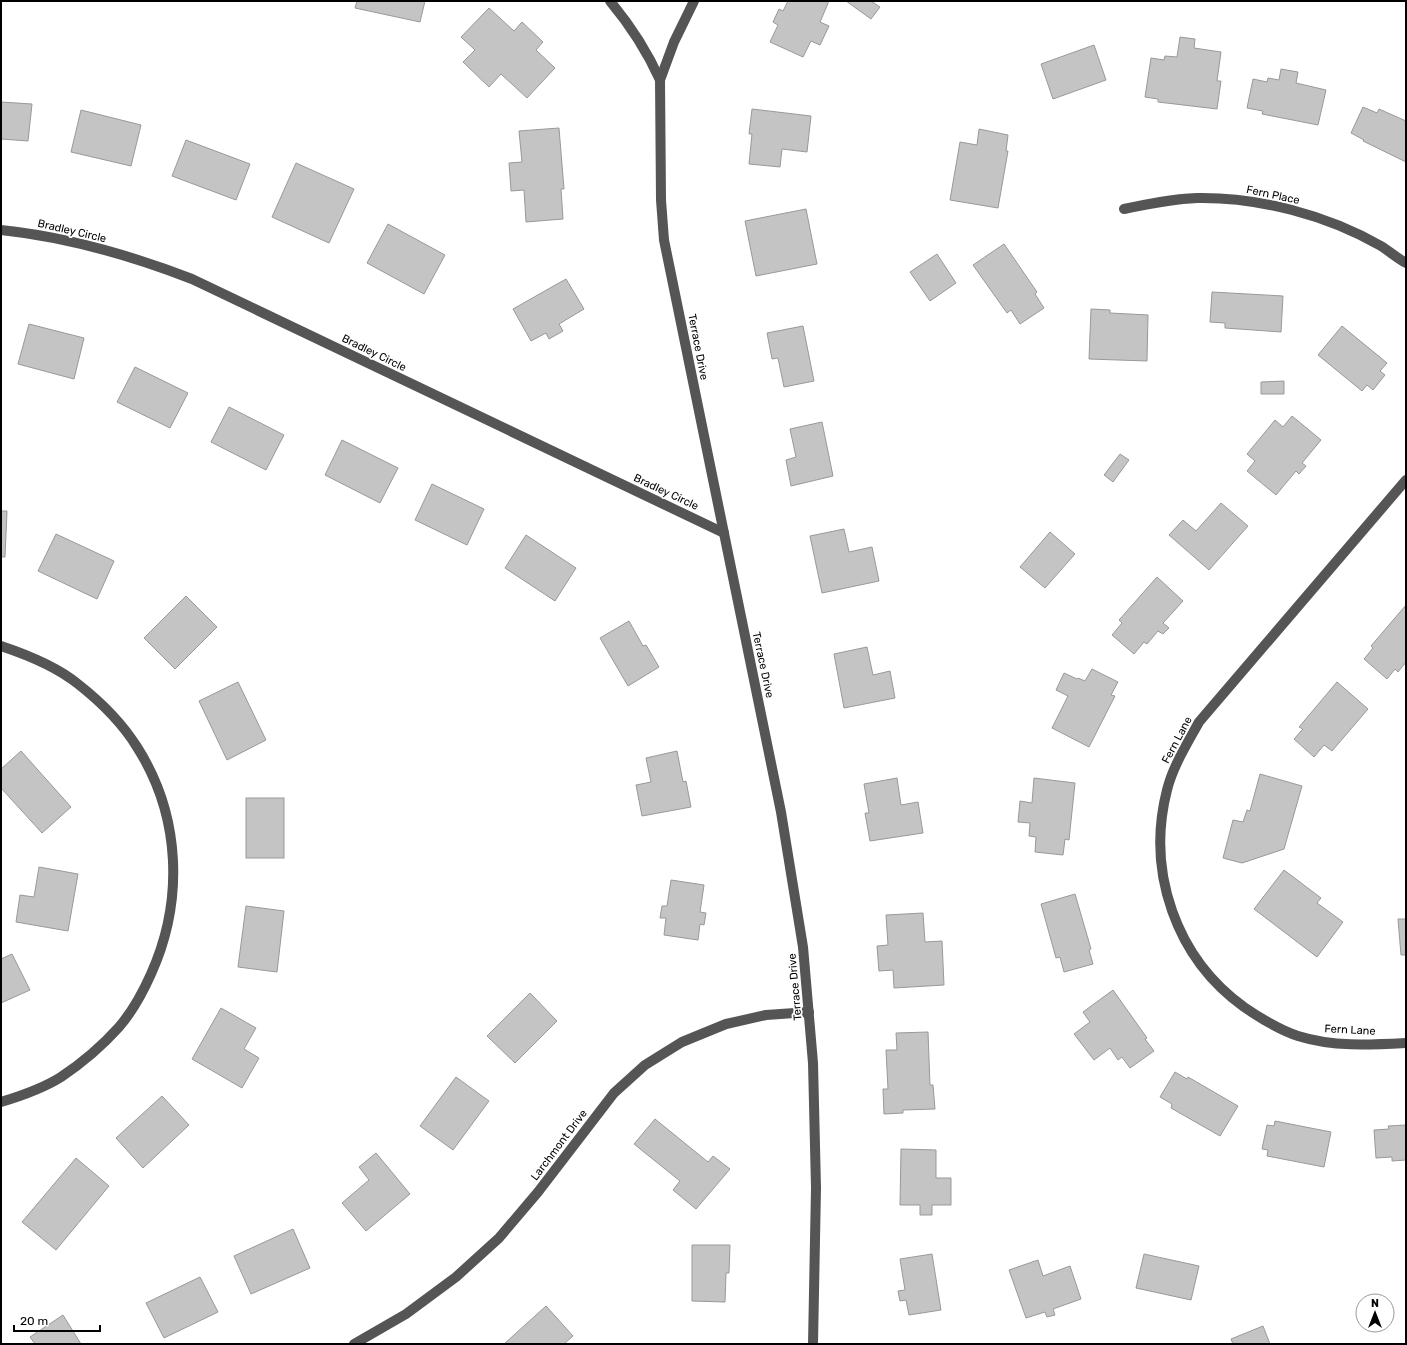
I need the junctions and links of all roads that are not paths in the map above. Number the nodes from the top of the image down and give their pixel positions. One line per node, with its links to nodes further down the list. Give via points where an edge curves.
1 (610, 1): 3 (street, via 626,20)
2 (694, 1): 3 (street, Terrace Drive, via 674,42)
3 (660, 80): 8 (street, Terrace Drive, via 664,240)
4 (1124, 209): 6 (street, Fern Place, via 1150,203 1196,198 1240,200 1284,208 1333,224 1380,246)
5 (1, 230): 8 (street, Bradley Circle, via 70,241 135,258 192,279)
6 (1406, 263)
7 (1406, 480): 11 (street, Fern Lane, via 1200,722 1180,755 1167,789 1160,824 1160,861 1168,900 1181,934 1203,969 1230,997 1260,1018 1297,1036 1330,1043)
8 (724, 533): 10 (street, Terrace Drive, via 781,812 803,947)
9 (1, 646): 12 (street, via 45,663 77,683 118,722 137,747 158,787 169,827 174,870 171,914 161,953 144,990 120,1026 92,1054 60,1077 26,1095)
10 (809, 1012): 13 (street, Larchmont Drive, via 766,1015 726,1024 682,1042 645,1065 614,1093 499,1238 456,1278 406,1314); 14 (street, Terrace Drive, via 816,1188)
11 (1406, 1043)
12 (1, 1102)
13 (354, 1344)
14 (813, 1344)

